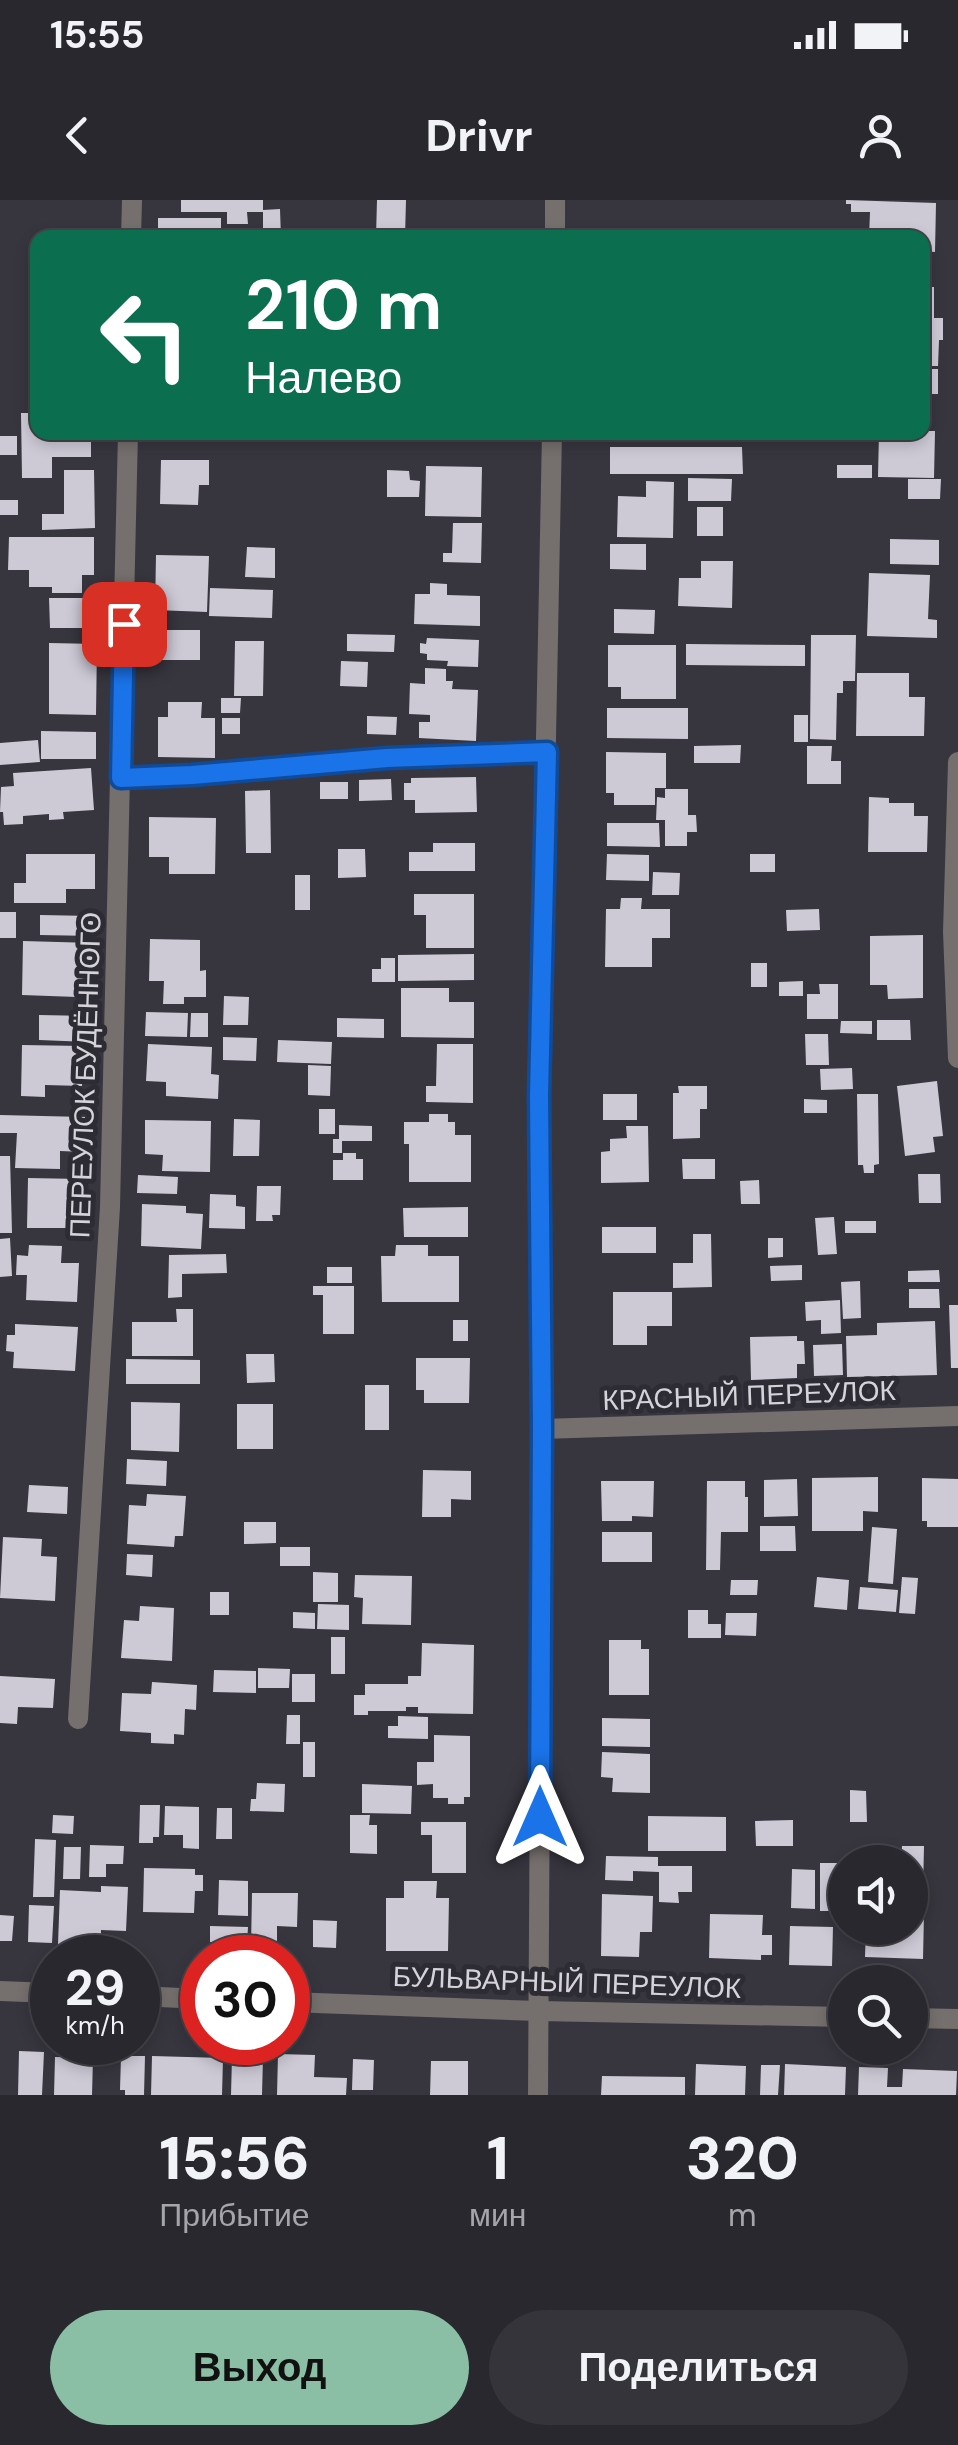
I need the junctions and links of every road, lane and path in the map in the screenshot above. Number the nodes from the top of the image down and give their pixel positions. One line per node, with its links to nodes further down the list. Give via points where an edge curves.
1 (132, 200): 3 (street)
2 (555, 200): 4 (street)
3 (131, 230)
4 (555, 230)
5 (128, 440): 9 (street, ПЕРЕУЛОК БУДЁННОГО)
6 (552, 440): 7 (street)
7 (547, 752): 9 (lane); 12 (street)
8 (958, 762): 10 (street)
9 (121, 778): 13 (street, ПЕРЕУЛОК БУДЁННОГО, via 110,1208)
10 (958, 1058)
11 (958, 1416): 12 (street, КРАСНЫЙ ПЕРЕУЛОК)
12 (542, 1429): 17 (street)
13 (78, 1718)
14 (0, 1991): 15 (street)
15 (30, 1992)
16 (310, 2003): 17 (street, БУЛЬВАРНЫЙ ПЕРЕУЛОК)
17 (540, 2011): 18 (street, БУЛЬВАРНЫЙ ПЕРЕУЛОК); 21 (street)
18 (828, 2017)
19 (928, 2018): 20 (street)
20 (958, 2019)
21 (538, 2095)

